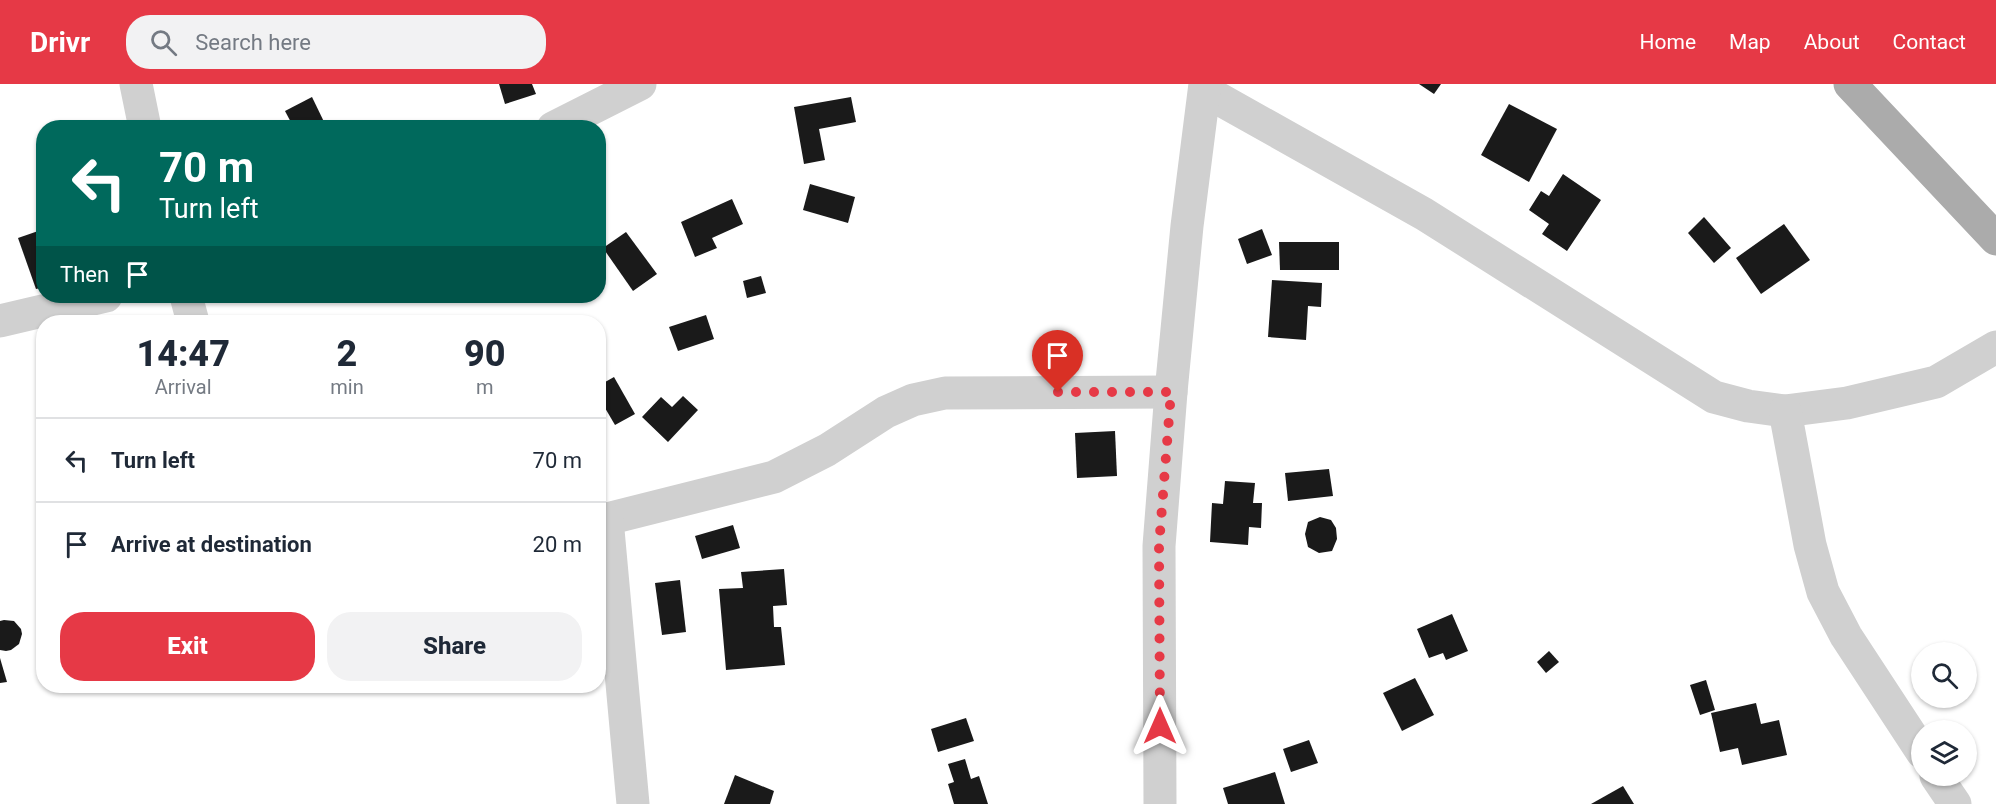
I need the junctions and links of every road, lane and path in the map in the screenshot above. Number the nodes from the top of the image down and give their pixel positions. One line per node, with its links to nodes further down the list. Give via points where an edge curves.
1 (136, 84): 5 (street)
2 (640, 84): 6 (street)
3 (1850, 84): 7 (main road)
4 (1205, 87): 11 (street); 12 (street, via 1424,214 1714,397)
5 (143, 120)
6 (569, 120)
7 (1996, 239)
8 (76, 303): 9 (street)
9 (0, 321)
10 (1996, 347): 12 (street, via 1936,382 1847,404)
11 (1171, 392): 13 (street, via 945,393 913,400 774,477); 18 (street, via 1159,546)
12 (1785, 411): 15 (street, via 1810,545 1823,592 1846,636)
13 (606, 518)
14 (606, 548): 17 (street)
15 (1911, 735)
16 (1943, 786): 19 (street)
17 (633, 804)
18 (1160, 804)
19 (1955, 804)

